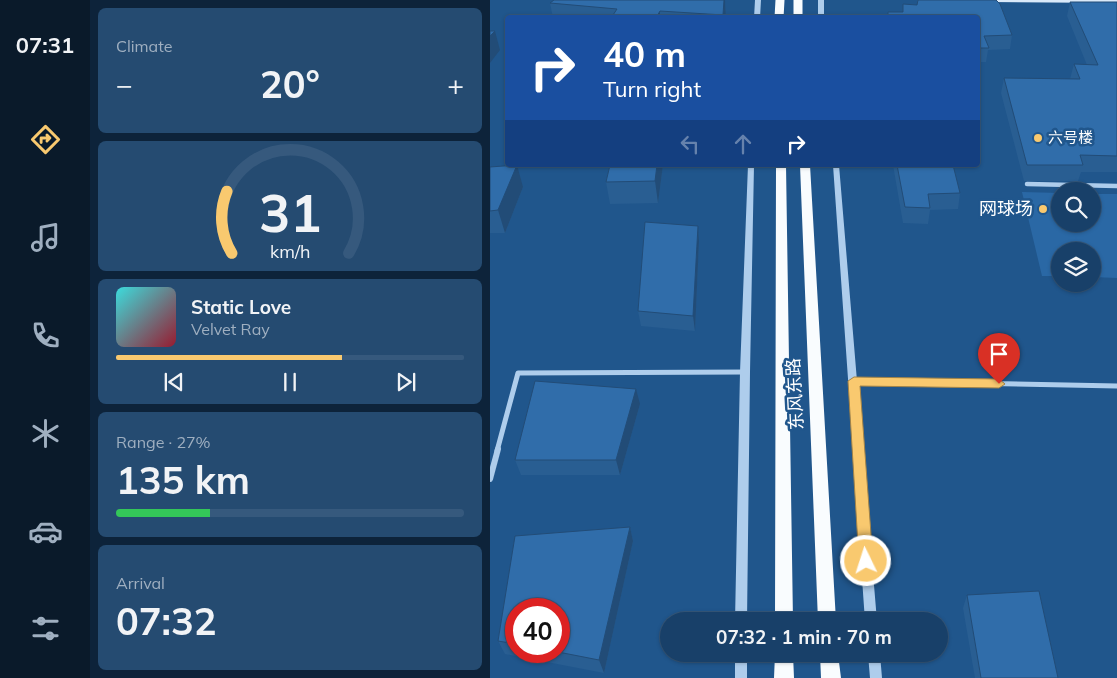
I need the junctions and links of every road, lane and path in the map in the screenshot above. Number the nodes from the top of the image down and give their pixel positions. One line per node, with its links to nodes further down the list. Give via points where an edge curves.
1 (758, 0): 7 (street)
2 (780, 0): 8 (highway, bridge)
3 (798, 0): 9 (highway, bridge)
4 (821, 0): 10 (street)
5 (990, 0): 6 (main road)
6 (1117, 1)
7 (757, 15)
8 (779, 15)
9 (798, 15)
10 (822, 15)
11 (751, 167): 17 (street)
12 (781, 167): 22 (highway, 东风东路)
13 (805, 167): 23 (highway, 东风东路)
14 (836, 167): 18 (street)
15 (1027, 184): 16 (street)
16 (1117, 186)
17 (745, 372): 20 (street, via 518,373); 21 (street)
18 (854, 381): 19 (street); 24 (street)
19 (1117, 386)
20 (490, 479)
21 (741, 612)
22 (784, 612)
23 (828, 612)
24 (870, 612)
25 (741, 662): 29 (street)
26 (784, 662): 30 (highway)
27 (830, 662): 31 (highway)
28 (875, 662): 32 (street)
29 (741, 678)
30 (784, 678)
31 (831, 678)
32 (876, 678)

